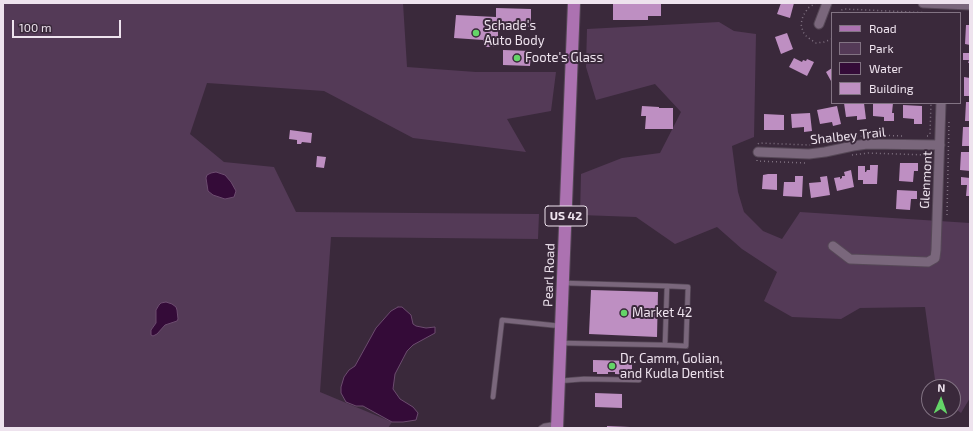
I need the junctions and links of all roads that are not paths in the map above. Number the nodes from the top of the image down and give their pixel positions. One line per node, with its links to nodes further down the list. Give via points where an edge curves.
1 (574, 3): 11 (main road, Pearl Road / US 42)
2 (827, 3): 6 (street)
3 (923, 3): 5 (street)
4 (970, 5): 5 (street)
5 (943, 8)
6 (819, 24)
7 (941, 104): 8 (street, Glenmont)
8 (940, 145): 9 (street, Shalbey Trail, via 867,144 825,152); 10 (street, Glenmont, via 934,258 928,262 850,259)
9 (757, 157)
10 (833, 246)
11 (563, 283): 12 (lane); 13 (main road, Pearl Road / US 42)
12 (666, 286): 15 (lane); 15 (lane, via 688,287 686,346)
13 (561, 326): 14 (main road, Pearl Road / US 42); 18 (lane, via 502,320)
14 (561, 343): 15 (lane); 17 (main road, Pearl Road / US 42)
15 (665, 346)
16 (639, 380): 17 (lane)
17 (559, 381): 19 (main road, Pearl Road / US 42)
18 (493, 397)
19 (557, 426): 20 (lane)
20 (541, 428)

